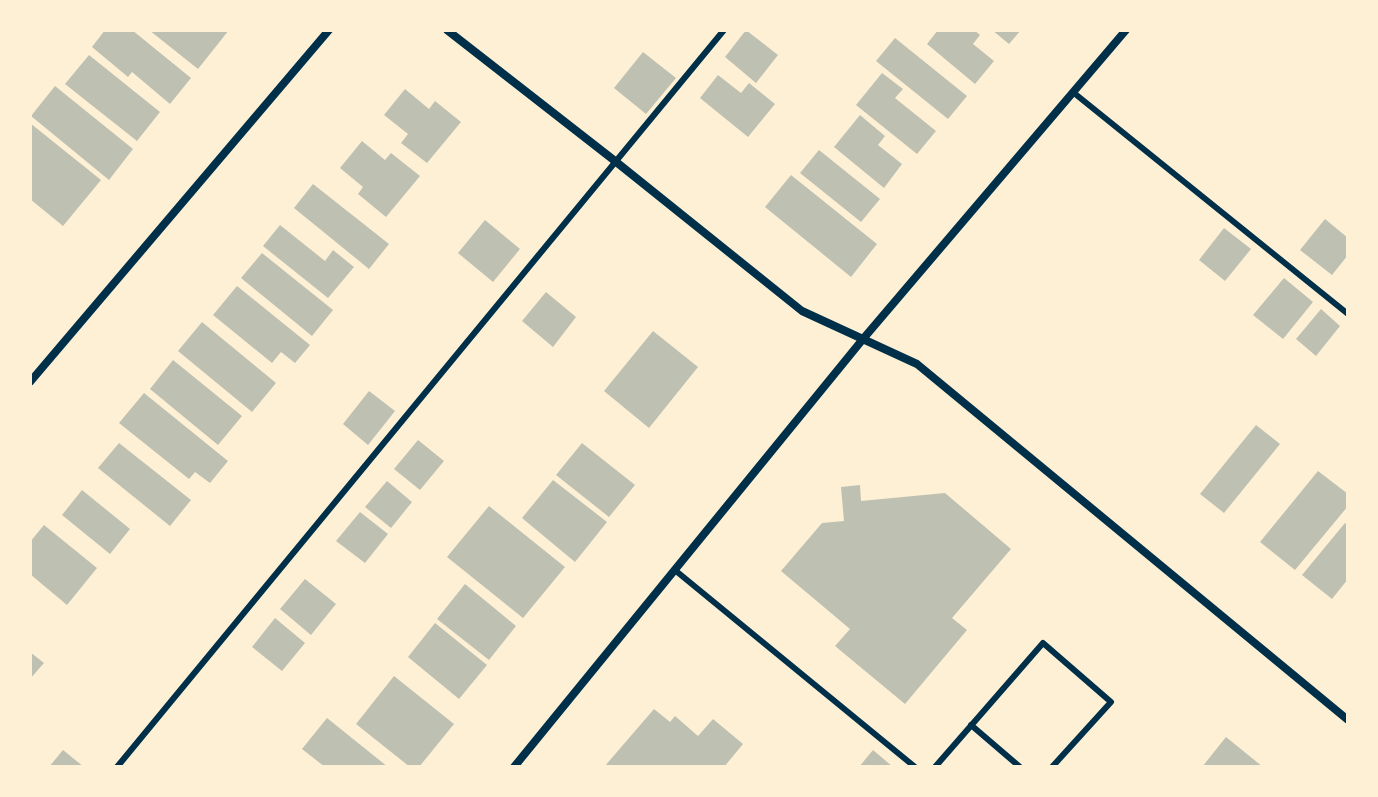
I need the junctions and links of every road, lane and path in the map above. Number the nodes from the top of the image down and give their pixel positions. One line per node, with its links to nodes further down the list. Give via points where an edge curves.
1 (329, 30): 9 (street)
2 (447, 30): 6 (street)
3 (724, 30): 6 (lane)
4 (1126, 30): 5 (street)
5 (1074, 93): 7 (lane); 8 (street)
6 (615, 161): 8 (street, via 802,311); 13 (lane)
7 (1348, 314)
8 (863, 339): 10 (street); 11 (street, via 917,364)
9 (30, 382)
10 (676, 571): 14 (street); 15 (lane)
11 (1348, 720)
12 (971, 725): 16 (lane); 17 (lane); 18 (lane, via 1043,643 1111,702)
13 (117, 767)
14 (514, 767)
15 (915, 767)
16 (935, 767)
17 (1020, 767)
18 (1052, 767)

